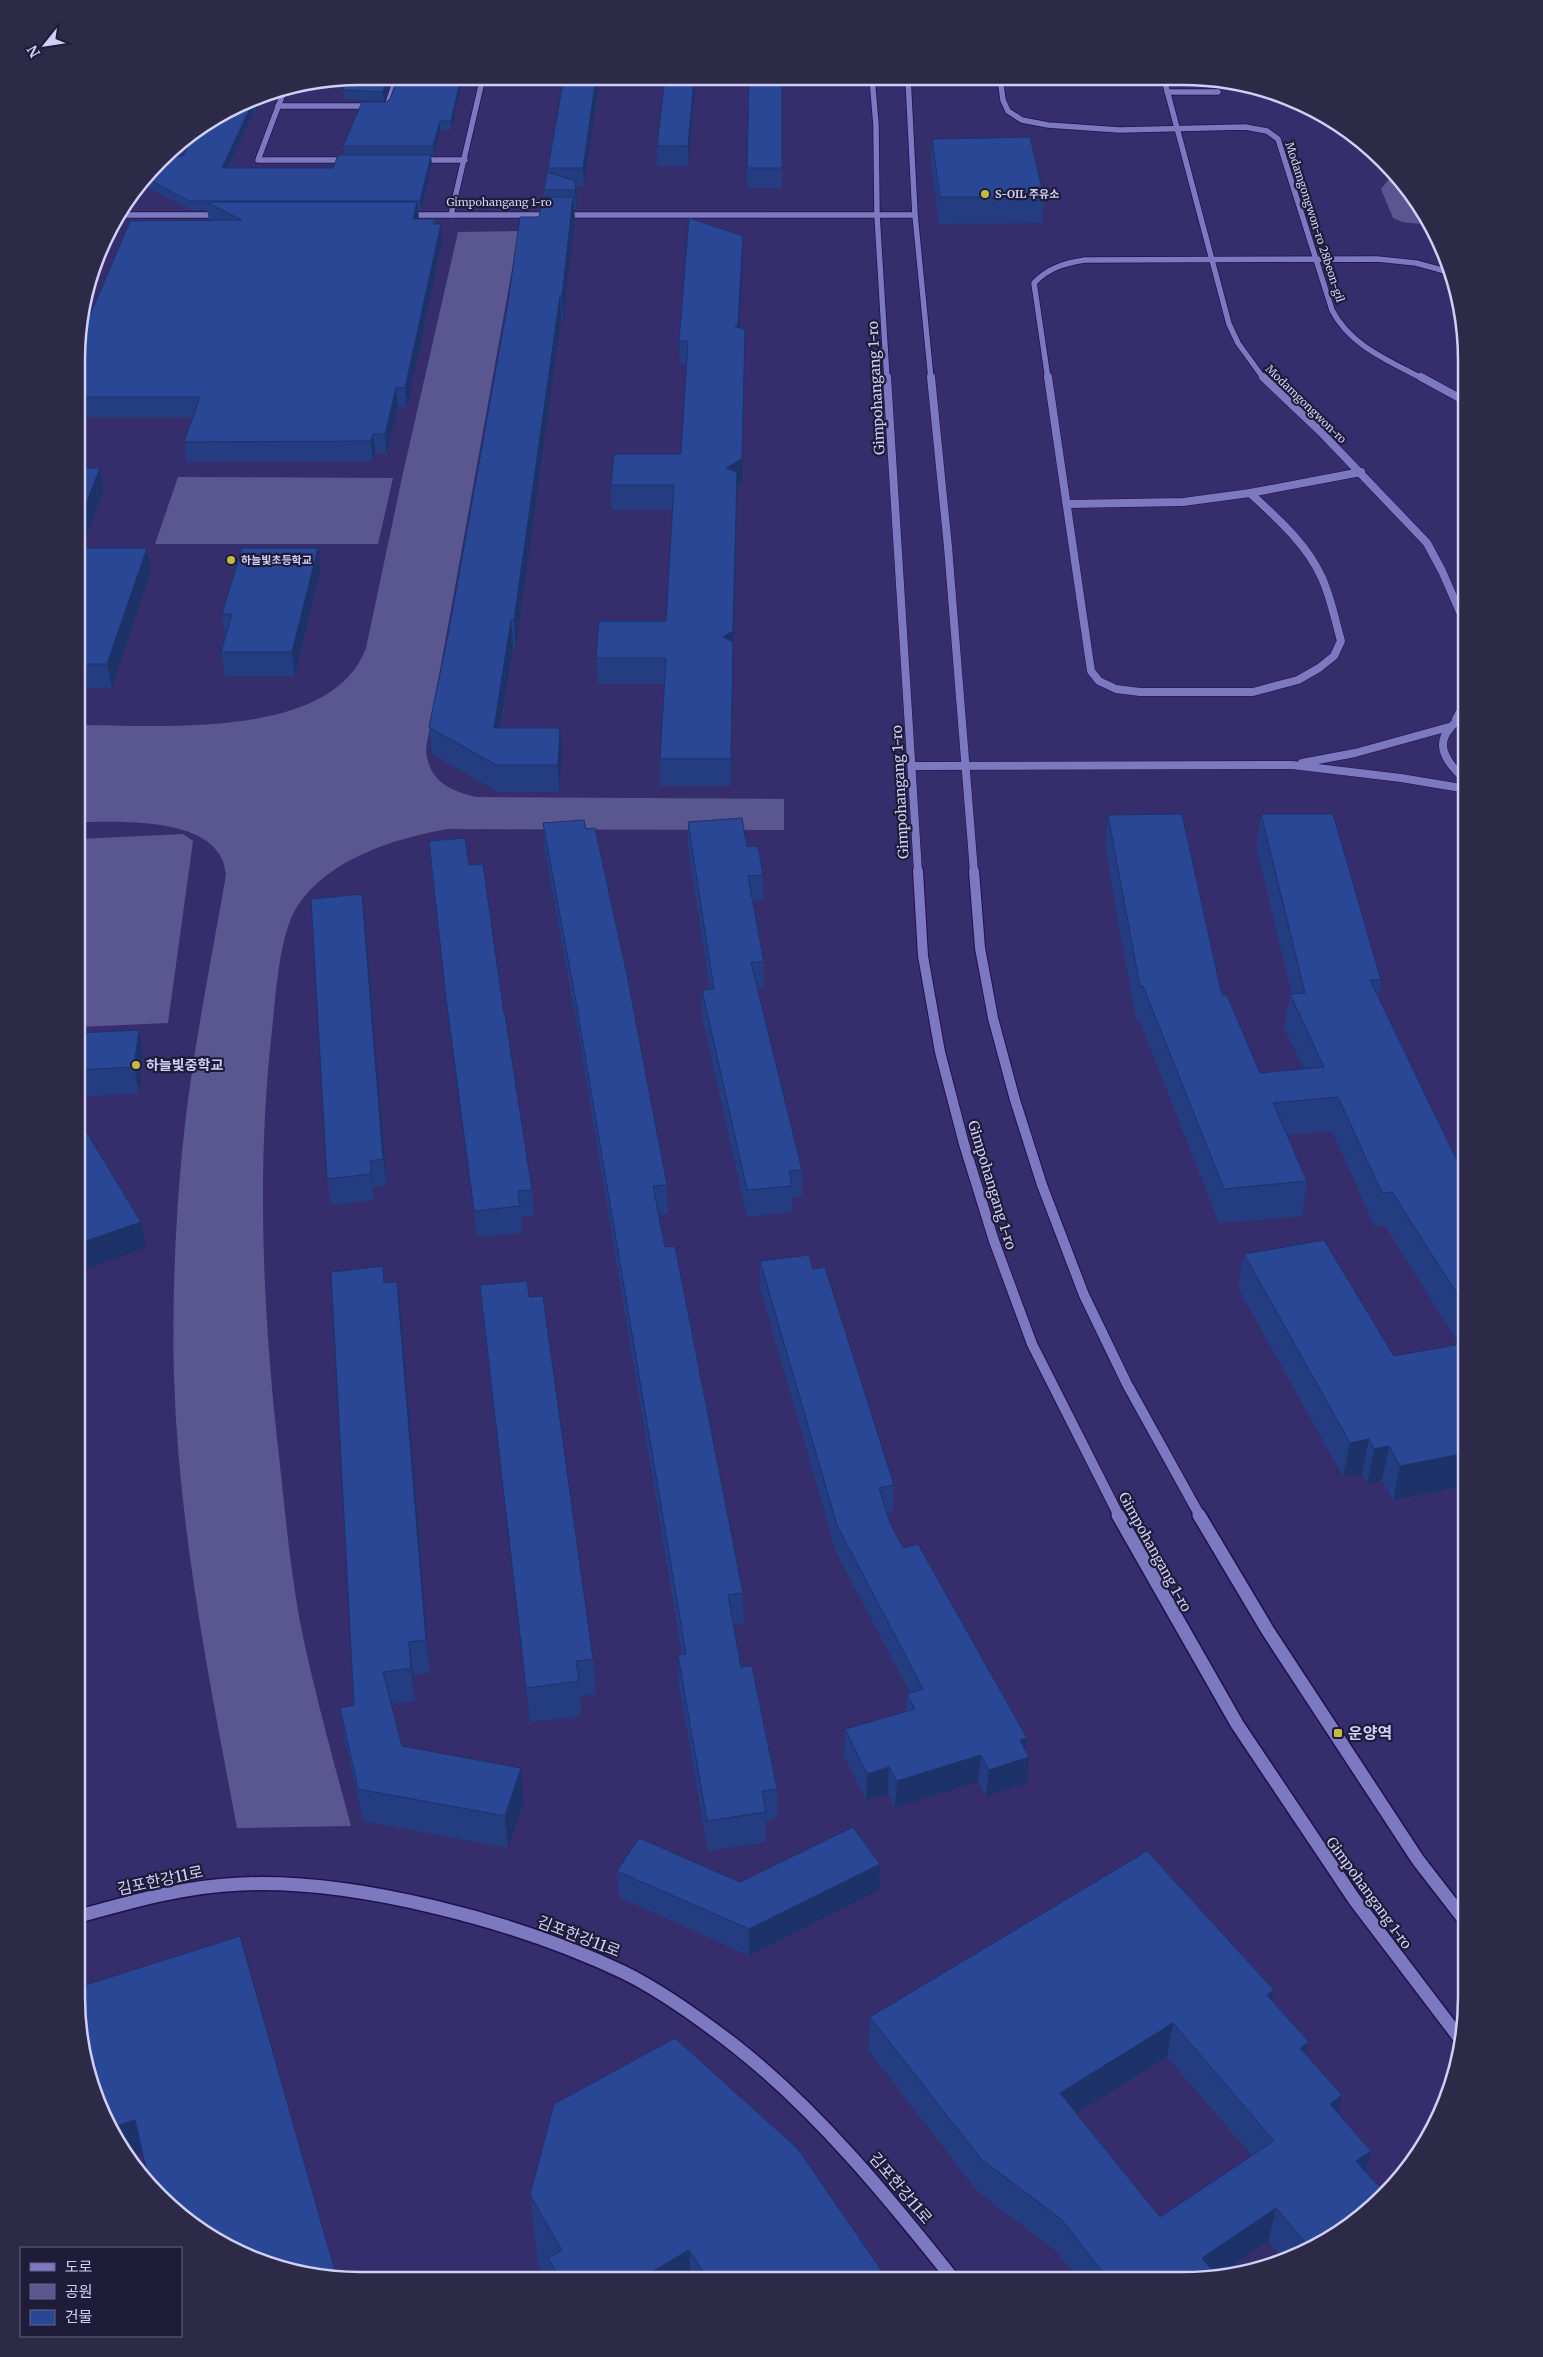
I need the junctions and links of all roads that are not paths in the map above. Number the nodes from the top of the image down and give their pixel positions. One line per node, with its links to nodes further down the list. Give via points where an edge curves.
1 (394, 85): 10 (street, via 387,106)
2 (481, 85): 14 (street)
3 (873, 85): 15 (street, Gimpohangang 1-ro)
4 (908, 85): 20 (street)
5 (1001, 85): 11 (street, via 1008,112 1036,125 1084,129)
6 (1166, 85): 7 (street, Modamgongwon-ro)
7 (1167, 92): 8 (street); 11 (street, Modamgongwon-ro)
8 (1218, 92)
9 (282, 96): 10 (street)
10 (278, 106): 12 (street, via 258,160)
11 (1177, 128): 21 (street, Modamgongwon-ro 28beon-gil, via 1245,127 1273,133 1278,139); 22 (street, Modamgongwon-ro)
12 (357, 160)
13 (406, 160): 14 (street)
14 (465, 160): 19 (street)
15 (878, 214): 19 (street, Gimpohangang 1-ro); 20 (street, Gimpohangang 1-ro); 33 (street, Gimpohangang 1-ro)
16 (126, 215): 17 (street)
17 (227, 215)
18 (403, 215): 19 (street, Gimpohangang 1-ro)
19 (451, 215)
20 (915, 215): 34 (street)
21 (1315, 258): 22 (street); 23 (street, via 1397,260); 24 (street, Modamgongwon-ro 28beon-gil, via 1332,310 1350,336 1364,347)
22 (1211, 260): 25 (street, Modamgongwon-ro, via 1229,324 1246,357 1270,385); 27 (street, via 1085,260 1052,268 1034,283)
23 (1443, 271)
24 (1458, 397)
25 (1361, 472): 26 (street); 28 (street, Modamgongwon-ro, via 1428,543)
26 (1250, 493): 27 (street, via 1164,504); 27 (street, via 1308,553 1320,573 1341,641 1334,656 1312,672 1298,680 1253,692 1140,692 1116,689 1099,681 1091,671)
27 (1068, 504)
28 (1458, 607)
29 (1458, 714): 31 (street)
30 (1458, 720): 31 (street)
31 (1452, 724): 32 (street, via 1355,754); 35 (street, via 1444,733 1441,749 1449,765)
32 (1292, 765): 34 (street); 36 (street)
33 (912, 766): 34 (street); 39 (street, Gimpohangang 1-ro, via 923,956 940,1052 994,1241 1032,1344 1120,1521 1237,1724 1354,1899)
34 (967, 766): 37 (street, via 980,948 993,1018 1042,1185 1084,1295 1127,1384 1207,1530 1263,1623 1418,1860)
35 (1458, 773)
36 (1458, 787)
37 (1458, 1912)
38 (85, 1915): 40 (street, 김포한강11로, via 192,1889 276,1883 325,1886 479,1920 588,1958 624,1973 670,2000 747,2056 859,2165)
39 (1456, 2033)
40 (947, 2272)

